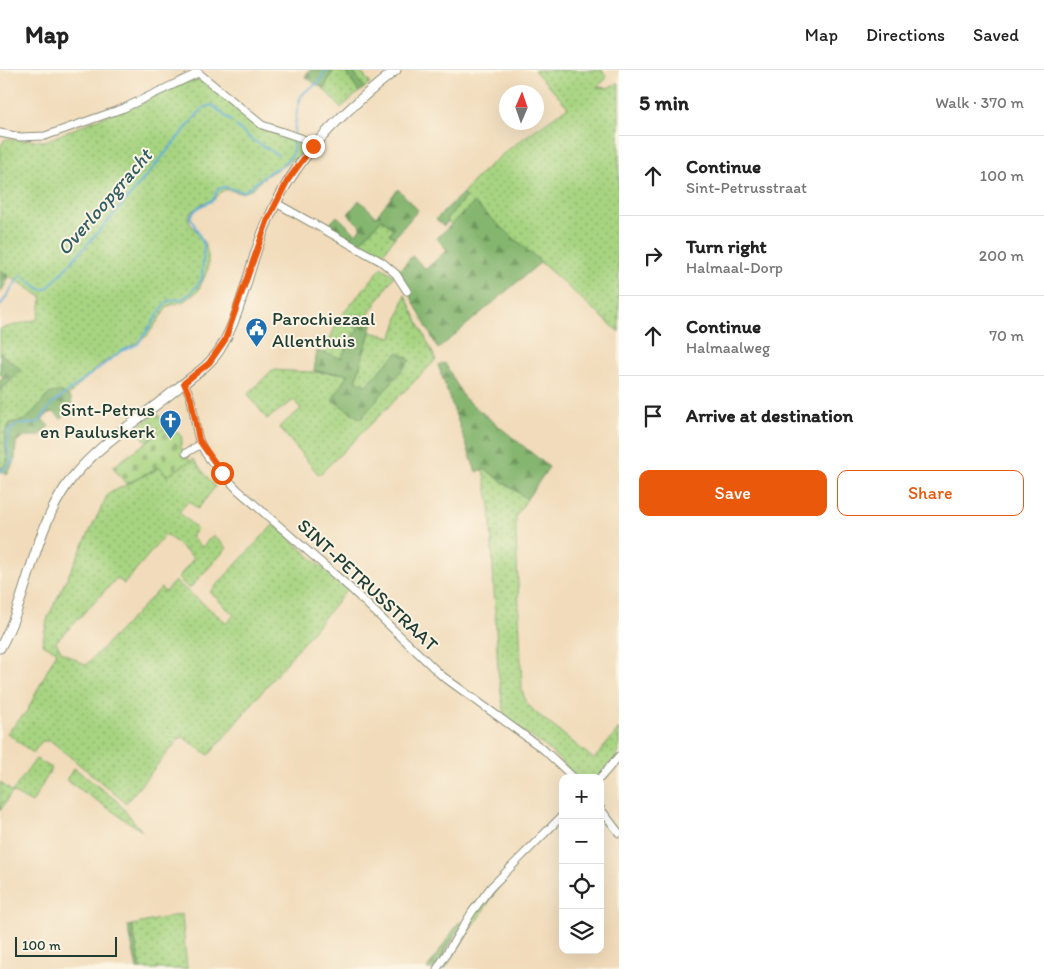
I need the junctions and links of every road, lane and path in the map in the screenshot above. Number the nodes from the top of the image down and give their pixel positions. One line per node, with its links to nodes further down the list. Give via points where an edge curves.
1 (396, 70): 4 (street, via 354,104)
2 (196, 72): 3 (street, via 124,108 44,136 20,137); 4 (street, via 262,125 301,138)
3 (0, 133)
4 (313, 146): 5 (street)
5 (276, 202): 6 (street, via 382,262 396,274); 7 (street, via 225,340 209,363)
6 (407, 291)
7 (184, 383): 8 (street, SINT-PETRUSSTRAAT); 10 (street, via 99,451 64,490 43,530)
8 (201, 444): 9 (street); 12 (street, SINT-PETRUSSTRAAT, via 238,490 342,580 441,675 544,748)
9 (186, 453)
10 (0, 648)
11 (619, 756): 13 (street)
12 (570, 774)
13 (603, 774)
14 (604, 813): 16 (street)
15 (559, 819): 17 (street, via 491,887)
16 (619, 833)
17 (437, 969)

